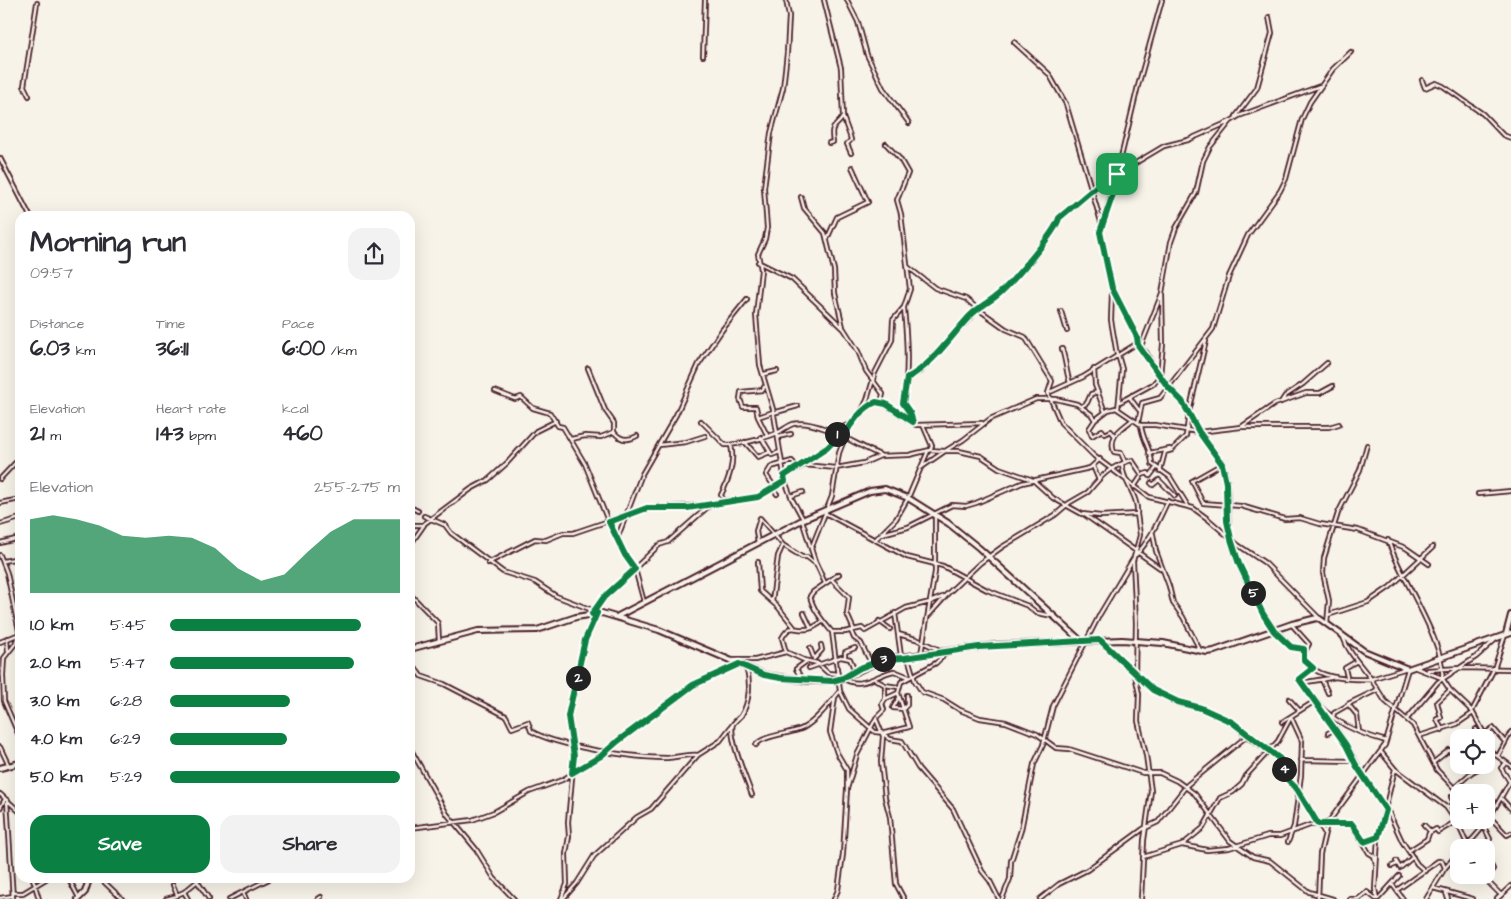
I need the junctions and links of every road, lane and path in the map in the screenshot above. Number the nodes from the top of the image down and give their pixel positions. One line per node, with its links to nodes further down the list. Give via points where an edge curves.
1 (705, 0): 10 (street)
2 (786, 0): 29 (street, via 787,53 783,88 771,133 764,188 767,228)
3 (824, 0): 14 (street, via 841,68)
4 (847, 0): 16 (street, via 883,88)
5 (1162, 0): 23 (street)
6 (37, 3): 13 (street, via 24,86)
7 (1269, 17): 15 (street, via 1272,32 1257,88)
8 (1014, 42): 24 (street, via 1049,74 1066,104)
9 (1351, 52): 12 (street)
10 (703, 56)
11 (1422, 80): 17 (street, via 1425,88 1436,83 1443,86)
12 (1321, 86): 15 (street); 39 (street, via 1302,119 1286,179 1248,235)
13 (29, 96)
14 (843, 117): 18 (street, via 834,124 833,142); 20 (street, via 851,140 847,144)
15 (1232, 121): 23 (street, via 1188,140 1164,146); 32 (street, via 1220,133 1203,161 1196,193 1171,242)
16 (909, 123)
17 (1511, 138)
18 (829, 143)
19 (886, 144): 30 (street, via 908,174 896,200)
20 (851, 153)
21 (0, 158): 26 (street)
22 (852, 167): 28 (street, via 868,202 837,217)
23 (1117, 174): 24 (street, via 1110,175); 27 (street)
24 (1092, 191): 27 (street); 35 (street, via 1078,199 1076,205 1059,218 1035,256 1011,282)
25 (801, 197): 28 (street, via 804,208 821,227)
26 (27, 211)
27 (1102, 226): 31 (street, via 1100,232)
28 (827, 240): 37 (street)
29 (758, 262): 37 (street, via 792,279); 47 (street, via 761,270 756,315)
30 (908, 266): 34 (street, via 910,289); 35 (street, via 935,288 966,299)
31 (1112, 288): 40 (street); 42 (street, via 1111,320)
32 (1162, 293): 40 (street); 48 (street)
33 (747, 299): 99 (street, via 699,364)
34 (904, 307): 49 (street, via 908,341); 50 (street, via 893,320 892,340)
35 (978, 309): 49 (street, via 921,371); 57 (street, via 1006,329 1024,337 1052,381)
36 (1061, 311): 38 (street)
37 (844, 329): 50 (street)
38 (1067, 331)
39 (1206, 340): 54 (street); 68 (street)
40 (1140, 346): 42 (street, via 1134,344); 48 (street)
41 (1062, 349): 51 (street, via 1068,363)
42 (1118, 355): 45 (street); 61 (street, via 1122,369)
43 (1327, 363): 62 (street)
44 (588, 368): 85 (street, via 605,410 614,423)
45 (1094, 369): 51 (street); 56 (street)
46 (777, 371): 47 (street)
47 (763, 374): 52 (street)
48 (1160, 376): 54 (street); 58 (street)
49 (907, 378): 76 (street, via 903,403)
50 (873, 379): 60 (street, via 883,394); 70 (street)
51 (1070, 383): 57 (street)
52 (765, 386): 69 (street); 71 (street, via 763,390 746,390 740,394 743,407 756,406)
53 (1334, 386): 62 (street, via 1320,393 1306,393)
54 (1168, 387): 66 (street, via 1160,398 1142,403); 68 (street)
55 (495, 391): 74 (street, via 520,398 533,408 550,413)
56 (1098, 392): 64 (street, via 1091,394); 67 (street)
57 (1048, 393): 59 (street)
58 (1133, 394): 61 (street); 66 (street, via 1130,398)
59 (1052, 400): 64 (street); 77 (street, via 1029,401); 109 (street, via 1066,430)
60 (881, 402): 70 (street, via 872,403); 76 (street)
61 (1120, 402): 65 (street)
62 (1281, 402): 82 (street)
63 (798, 406): 69 (street)
64 (1082, 406): 73 (street)
65 (1118, 409): 67 (street); 72 (street)
66 (1139, 410): 79 (street)
67 (1105, 412): 73 (street)
68 (1189, 412): 83 (street); 86 (street)
69 (773, 413): 71 (street); 87 (street)
70 (859, 416): 78 (street)
71 (758, 417): 93 (street)
72 (1133, 419): 79 (street); 90 (street)
73 (1095, 420): 90 (street, via 1089,428 1092,436 1102,430 1105,434 1111,431)
74 (556, 421): 97 (street); 158 (street, via 536,431 488,480)
75 (701, 421): 100 (street, via 725,445)
76 (913, 422): 81 (street)
77 (985, 422): 81 (street); 104 (street)
78 (850, 424): 84 (street); 95 (street)
79 (1140, 424): 83 (street); 107 (street)
80 (1339, 424): 82 (street, via 1329,427)
81 (923, 425): 103 (street, via 932,446)
82 (1241, 427): 86 (street)
83 (1186, 430): 86 (street); 102 (street, via 1184,438)
84 (831, 431): 87 (street, via 800,423); 89 (street)
85 (614, 432): 91 (street, via 622,439); 97 (street)
86 (1199, 432): 113 (street)
87 (777, 433): 93 (street); 96 (street)
88 (791, 434): 96 (street)
89 (837, 434): 95 (street); 114 (street, via 832,444)
90 (1114, 434): 112 (street, via 1114,452 1121,453)
91 (637, 436)
92 (705, 436): 99 (street, via 686,442)
93 (767, 436): 94 (street)
94 (761, 437): 98 (street); 105 (street)
95 (844, 437): 108 (street); 118 (street)
96 (778, 438): 106 (street)
97 (571, 439): 161 (street)
98 (745, 442): 100 (street, via 737,446); 105 (street, via 758,457)
99 (659, 444): 153 (street, via 642,474)
100 (730, 444): 127 (street, via 732,464)
101 (1367, 445): 165 (street, via 1360,470)
102 (1172, 450): 107 (street); 121 (street, via 1164,454)
103 (929, 451): 104 (street); 108 (street, via 909,456); 115 (street)
104 (945, 451): 115 (street); 129 (street, via 981,456 999,468)
105 (770, 452): 106 (street, via 772,455)
106 (780, 452): 111 (street)
107 (1149, 453): 119 (street)
108 (880, 456): 118 (street, via 864,463)
109 (1100, 459): 116 (street); 120 (street)
110 (15, 463): 125 (street)
111 (783, 463): 117 (street, via 793,461); 122 (street); 132 (street, via 771,468 766,475)
112 (1124, 463): 120 (street); 123 (street, via 1132,460); 126 (street)
113 (1222, 464): 146 (street); 146 (street, via 1192,481 1203,503)
114 (804, 465): 117 (street); 118 (street)
115 (922, 466): 141 (street)
116 (1093, 466): 124 (street); 129 (street)
117 (798, 468): 122 (street)
118 (836, 468): 152 (street)
119 (1156, 468): 121 (street); 123 (street, via 1150,476 1148,473)
120 (1110, 469): 124 (street); 126 (street)
121 (1160, 471): 134 (street, via 1170,477)
122 (784, 476): 130 (street)
123 (1142, 476): 133 (street)
124 (1098, 478): 148 (street, via 1088,492)
125 (0, 479)
126 (1125, 479): 133 (street); 155 (street, via 1133,494)
127 (726, 480): 128 (street); 143 (street, via 721,495)
128 (733, 480)
129 (1033, 480): 148 (street); 154 (street, via 976,503 952,505)
130 (785, 481): 132 (street); 139 (street)
131 (1151, 483): 140 (street, via 1153,485 1159,480)
132 (773, 487): 137 (street); 143 (street, via 758,497)
133 (1134, 487): 144 (street, via 1149,497)
134 (1179, 491): 140 (street); 149 (street)
135 (1511, 491): 138 (street)
136 (803, 492): 139 (street)
137 (776, 494)
138 (1478, 494)
139 (791, 496): 159 (street)
140 (1175, 496): 144 (street)
141 (908, 498): 152 (street, via 894,491 878,489); 154 (street); 168 (street, via 896,519)
142 (15, 500): 145 (street)
143 (724, 501): 147 (street)
144 (1170, 501): 149 (street); 166 (street)
145 (0, 503)
146 (1226, 504): 165 (street, via 1285,519 1300,518); 173 (street)
147 (710, 505): 153 (street, via 647,508); 192 (street)
148 (1066, 506): 156 (street); 182 (street)
149 (1189, 507): 173 (street)
150 (415, 510): 151 (street)
151 (418, 511)
152 (826, 511): 159 (street); 172 (street); 179 (street)
153 (626, 514): 161 (street); 171 (street)
154 (934, 514): 168 (street); 182 (street); 190 (street)
155 (1136, 514): 156 (street); 180 (street, via 1140,535)
156 (1084, 515): 180 (street)
157 (424, 516): 158 (street)
158 (432, 518): 163 (street); 188 (street, via 445,525)
159 (802, 519): 167 (street); 179 (street)
160 (15, 520): 162 (street)
161 (609, 522): 171 (street); 188 (street, via 546,540 535,539)
162 (0, 524)
163 (424, 524): 164 (street); 169 (street)
164 (415, 525)
165 (1334, 525): 174 (street); 209 (street, via 1324,558)
166 (1153, 532): 180 (street, via 1151,539); 193 (street)
167 (775, 534): 176 (street); 176 (street, via 760,518 756,531); 177 (street)
168 (882, 534): 172 (street)
169 (415, 538)
170 (15, 539): 175 (street)
171 (617, 539): 192 (street)
172 (876, 539): 190 (street, via 907,557)
173 (1231, 539): 213 (street, via 1265,563); 222 (street, via 1256,601)
174 (1388, 540): 184 (street); 195 (street)
175 (0, 543)
176 (758, 543): 201 (street)
177 (783, 545): 189 (street); 202 (street, via 778,556)
178 (1433, 547): 184 (street)
179 (811, 549): 189 (street)
180 (1138, 552): 183 (street); 193 (street)
181 (0, 555): 186 (street)
182 (988, 557): 196 (street); 212 (street)
183 (1135, 557): 231 (street); 235 (street)
184 (1423, 558): 191 (street); 195 (street)
185 (15, 559): 186 (street)
186 (3, 561): 204 (street)
187 (758, 562): 202 (street, via 760,591)
188 (488, 563): 205 (street, via 503,572 535,582 556,596)
189 (816, 564): 198 (street)
190 (935, 564): 196 (street); 203 (street)
191 (1429, 564)
192 (635, 569): 201 (street); 205 (street, via 604,597)
193 (1161, 569): 243 (street, via 1173,603)
194 (839, 574): 197 (street)
195 (1403, 575): 209 (street, via 1368,602); 251 (street)
196 (964, 578): 199 (street); 212 (street, via 1037,613)
197 (832, 579): 198 (street); 221 (street, via 849,597 847,614)
198 (825, 583): 215 (street, via 810,596)
199 (950, 592): 203 (street); 208 (street)
200 (415, 599): 234 (street, via 438,623)
201 (644, 602): 211 (street)
202 (772, 602): 218 (street)
203 (930, 602): 207 (street); 208 (street)
204 (15, 609)
205 (595, 613): 211 (street); 234 (street, via 542,628 478,631); 326 (street, via 585,640 568,716)
206 (804, 613): 219 (street)
207 (895, 613): 214 (street); 225 (street)
208 (929, 615): 237 (street)
209 (1328, 615): 217 (street)
210 (1511, 615): 224 (street)
211 (618, 616): 255 (street)
212 (1054, 616): 230 (street)
213 (1320, 618): 216 (street); 217 (street)
214 (879, 621): 220 (street); 221 (street, via 864,631 862,628)
215 (822, 622): 219 (street); 223 (street)
216 (1292, 624): 222 (street); 242 (street, via 1309,644)
217 (1327, 624): 228 (street)
218 (794, 627): 219 (street); 244 (street, via 783,635)
219 (811, 628)
220 (890, 629)
221 (852, 630): 223 (street); 258 (street)
222 (1275, 631): 242 (street, via 1291,647); 243 (street, via 1220,650)
223 (832, 632): 254 (street)
224 (1508, 633): 227 (street); 268 (street)
225 (898, 634): 237 (street); 250 (street)
226 (15, 635): 229 (street)
227 (1498, 636): 251 (street); 264 (street)
228 (1343, 637): 256 (street); 266 (street, via 1370,654)
229 (7, 638): 233 (street); 245 (street)
230 (1080, 640): 231 (street); 246 (street, via 1037,646 976,647)
231 (1087, 640): 232 (street); 323 (street, via 1053,706)
232 (1100, 640): 235 (street); 275 (street)
233 (0, 642)
234 (439, 642): 239 (street)
235 (1136, 642): 243 (street, via 1163,643); 275 (street)
236 (15, 644): 245 (street)
237 (923, 644): 246 (street); 248 (street)
238 (821, 646): 253 (street, via 822,650)
239 (415, 648)
240 (810, 648): 253 (street)
241 (855, 648): 249 (street, via 845,652)
242 (1304, 649): 263 (street, via 1304,660)
243 (1200, 651)
244 (786, 652): 252 (street); 255 (street, via 755,660)
245 (7, 653): 247 (street); 274 (street)
246 (946, 653): 248 (street); 276 (street, via 936,664)
247 (0, 654)
248 (920, 656): 250 (street)
249 (844, 658): 254 (street); 272 (street, via 852,661)
250 (903, 658): 258 (street, via 884,659); 276 (street, via 910,662)
251 (1441, 658): 261 (street); 267 (street)
252 (808, 660): 253 (street); 284 (street, via 796,669)
253 (814, 660): 259 (street)
254 (835, 660): 259 (street); 273 (street)
255 (730, 661): 257 (street)
256 (1357, 661): 278 (street, via 1345,668); 281 (street)
257 (739, 664): 260 (street); 331 (street, via 693,685)
258 (871, 664): 272 (street)
259 (818, 665): 262 (street); 273 (street, via 828,673)
260 (746, 667): 284 (street, via 764,675); 310 (street, via 751,681 749,693 742,714)
261 (1415, 667): 266 (street); 271 (street)
262 (809, 668)
263 (1313, 668): 277 (street, via 1327,675); 285 (street, via 1299,679)
264 (1460, 668): 267 (street); 268 (street); 279 (street)
265 (415, 669): 326 (street, via 422,676 506,716 512,728 528,722 531,731 538,735)
266 (1407, 669): 281 (street); 301 (street)
267 (1443, 669): 271 (street); 279 (street)
268 (1494, 669): 269 (street); 303 (street)
269 (1511, 669)
270 (0, 670): 274 (street)
271 (1426, 670): 279 (street)
272 (855, 672): 280 (street)
273 (838, 674): 280 (street)
274 (3, 675): 311 (street, via 4,701)
275 (1135, 675): 321 (street, via 1160,695 1232,722); 347 (street, via 1139,694 1138,721)
276 (910, 676): 282 (street, via 894,671); 287 (street); 323 (street, via 922,692 960,710 980,718 1006,722)
277 (1339, 676): 278 (street); 283 (street)
278 (1347, 678): 281 (street)
279 (1442, 678): 289 (street); 308 (street)
280 (841, 679): 282 (street, via 852,683); 284 (street); 290 (street)
281 (1371, 679): 288 (street)
282 (876, 680): 286 (street)
283 (1322, 680): 285 (street); 292 (street)
284 (803, 681)
285 (1301, 683): 298 (street)
286 (885, 685): 287 (street); 296 (street)
287 (898, 687): 291 (street)
288 (1377, 690): 299 (street); 301 (street)
289 (1450, 690): 303 (street); 315 (street, via 1438,702 1441,718 1437,719)
290 (840, 691): 294 (street); 314 (street, via 849,709 860,716)
291 (898, 693): 296 (street); 297 (street)
292 (1328, 693)
293 (906, 695): 300 (street, via 907,705)
294 (835, 697): 327 (street, via 803,728 763,738); 354 (street, via 830,732 847,770)
295 (1289, 698): 302 (street)
296 (885, 699): 307 (street, via 884,708)
297 (898, 700): 300 (street); 300 (street, via 893,708)
298 (1315, 701): 302 (street); 304 (street)
299 (1348, 704): 306 (street); 317 (street, via 1357,715)
300 (903, 709): 319 (street, via 909,727)
301 (1397, 709): 308 (street); 324 (street)
302 (1299, 710): 305 (street)
303 (1472, 712): 313 (street); 315 (street, via 1457,724)
304 (1326, 714): 306 (street); 312 (street)
305 (1291, 717): 309 (street); 329 (street); 337 (street, via 1302,741)
306 (1333, 717): 317 (street)
307 (876, 718): 314 (street); 319 (street)
308 (1407, 719): 322 (street)
309 (1282, 722)
310 (733, 724): 333 (street, via 720,740); 357 (street, via 733,744)
311 (15, 726)
312 (1335, 729): 320 (street); 338 (street)
313 (1482, 729)
314 (871, 730): 319 (street); 354 (street, via 857,755)
315 (1442, 730): 322 (street)
316 (1495, 730): 325 (street)
317 (1359, 732): 324 (street)
318 (1511, 732): 325 (street)
319 (882, 733): 429 (street, via 881,762 896,884); 430 (street, via 890,739 902,741 918,768 949,802 982,871)
320 (1328, 733)
321 (1247, 736): 329 (street); 353 (street)
322 (1419, 736): 339 (street)
323 (1044, 738): 347 (street, via 1056,748); 430 (street, via 1034,764 1021,830 1011,861 1010,879)
324 (1386, 741): 332 (street)
325 (1505, 742): 335 (street)
326 (572, 744): 331 (street); 346 (street)
327 (756, 744)
328 (0, 747): 342 (street)
329 (1269, 750): 355 (street, via 1280,759 1288,780); 368 (street, via 1238,788 1220,798)
330 (1450, 751): 339 (street)
331 (607, 752): 333 (street, via 670,758); 346 (street)
332 (1381, 752): 345 (street); 349 (street)
333 (698, 754): 427 (street, via 651,809 637,817 594,856)
334 (1495, 754): 335 (street)
335 (1498, 756): 340 (street)
336 (415, 757): 369 (street)
337 (1300, 760): 338 (street); 355 (street, via 1302,775)
338 (1354, 761): 349 (street)
339 (1434, 762): 351 (street)
340 (1506, 763): 343 (street); 350 (street, via 1501,768)
341 (15, 764): 342 (street)
342 (9, 766): 344 (street)
343 (1511, 766)
344 (0, 768)
345 (1395, 769): 363 (street); 366 (street)
346 (572, 773): 369 (street, via 517,797 494,812); 427 (street, via 567,884)
347 (1149, 773): 353 (street, via 1166,776); 376 (street, via 1150,805)
348 (1470, 774): 352 (street)
349 (1364, 775): 366 (street); 371 (street)
350 (1510, 781): 358 (street)
351 (1450, 784)
352 (1458, 784)
353 (1187, 788): 368 (street); 376 (street, via 1158,822)
354 (847, 789): 428 (street, via 844,854)
355 (1298, 790): 372 (street); 378 (street)
356 (0, 794): 359 (street)
357 (752, 795)
358 (1501, 798): 360 (street); 365 (street)
359 (6, 799): 362 (street); 364 (street); 413 (street)
360 (1495, 805)
361 (1450, 806): 363 (street)
362 (15, 807)
363 (1446, 807): 367 (street)
364 (0, 808)
365 (1511, 809)
366 (1386, 810): 382 (street); 388 (street)
367 (1450, 814)
368 (1211, 815): 386 (street, via 1203,828); 387 (street)
369 (454, 822): 375 (street); 426 (street, via 494,878)
370 (1495, 822): 381 (street, via 1507,836)
371 (1328, 823): 372 (street); 379 (street); 385 (street, via 1352,824)
372 (1318, 824): 378 (street); 379 (street)
373 (1424, 825): 380 (street)
374 (1450, 825): 380 (street)
375 (415, 827)
376 (1146, 828): 389 (street); 431 (street)
377 (1483, 829): 383 (street)
378 (1292, 831): 384 (street); 387 (street)
379 (1324, 832): 415 (street)
380 (1431, 832): 388 (street, via 1427,839)
381 (1511, 832)
382 (1378, 837): 385 (street); 392 (street)
383 (1472, 839)
384 (1288, 842)
385 (1364, 842): 392 (street)
386 (1182, 845): 387 (street, via 1207,850); 389 (street)
387 (1236, 846): 415 (street, via 1253,857 1270,861)
388 (1410, 850): 390 (street)
389 (1143, 857): 432 (street)
390 (1414, 857): 393 (street, via 1400,868 1397,863); 395 (street)
391 (1450, 862): 394 (street)
392 (1376, 864): 435 (street)
393 (1392, 866)
394 (1445, 868): 395 (street, via 1442,861 1438,861); 408 (street)
395 (1425, 871): 409 (street)
396 (1399, 876): 404 (street)
397 (71, 883): 419 (street)
398 (88, 883): 419 (street)
399 (105, 883): 420 (street)
400 (195, 883): 410 (street)
401 (201, 883): 423 (street)
402 (261, 883): 411 (street)
403 (35, 884): 413 (street); 418 (street)
404 (1391, 884): 409 (street); 435 (street)
405 (1488, 884): 416 (street)
406 (173, 885): 414 (street)
407 (1511, 886): 416 (street)
408 (1433, 888): 412 (street); 437 (street)
409 (1396, 890): 436 (street)
410 (184, 892): 414 (street); 422 (street)
411 (242, 892): 424 (street); 425 (street)
412 (1446, 893): 438 (street); 439 (street)
413 (13, 896): 417 (street)
414 (177, 896): 421 (street)
415 (1318, 897): 433 (street)
416 (1500, 897)
417 (0, 898)
418 (39, 899)
419 (79, 899)
420 (122, 899)
421 (166, 899)
422 (188, 899)
423 (209, 899)
424 (229, 899)
425 (246, 899)
426 (514, 899)
427 (562, 899)
428 (834, 899)
429 (904, 899)
430 (1001, 899)
431 (1040, 899)
432 (1141, 899)
433 (1334, 899)
434 (1350, 899): 435 (street, via 1358,899 1367,892)
435 (1377, 899)
436 (1403, 899)
437 (1426, 899)
438 (1448, 899)
439 (1473, 899)

